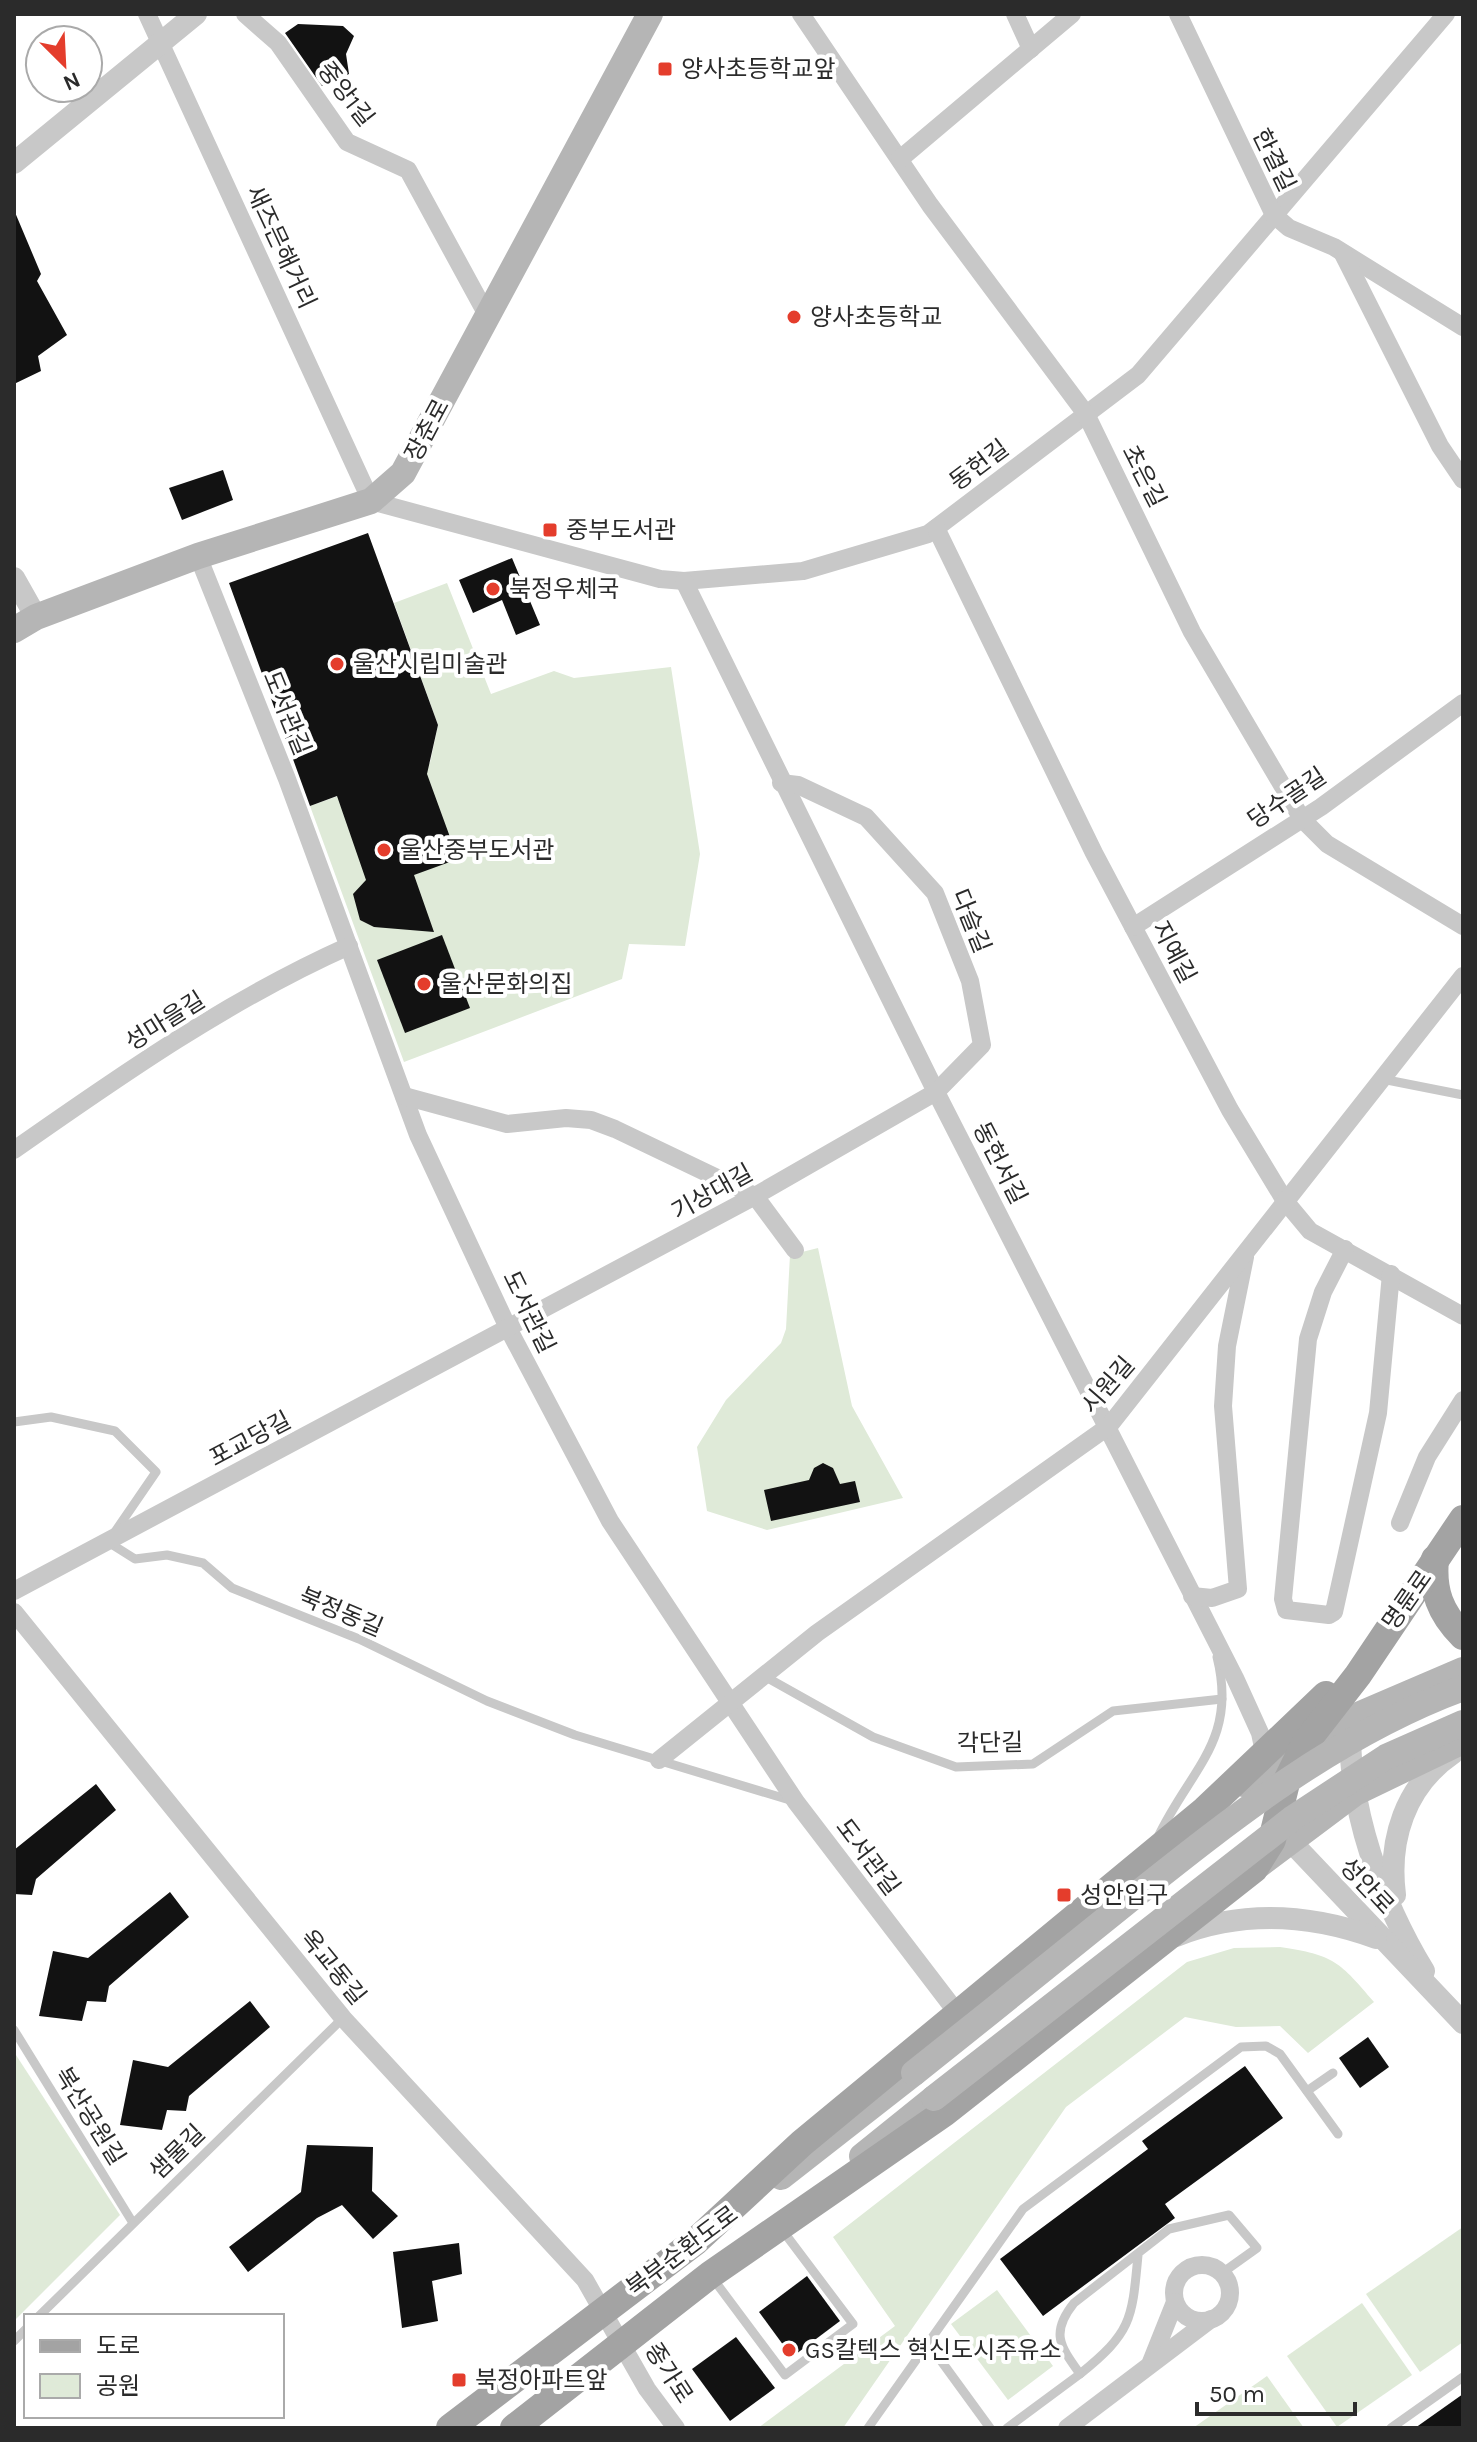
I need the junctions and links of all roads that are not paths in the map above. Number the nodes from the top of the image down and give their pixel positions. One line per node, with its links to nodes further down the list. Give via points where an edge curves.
1 (147, 14): 10 (street, 새즈믄해거리)
2 (196, 14): 10 (street)
3 (245, 14): 16 (street, 중앙1길, via 278,43 347,142 408,170)
4 (650, 14): 16 (main road, 장춘로)
5 (801, 14): 12 (street, 초은길)
6 (1015, 14): 11 (street)
7 (1072, 14): 11 (street)
8 (1178, 14): 14 (street, 한결길)
9 (1446, 14): 14 (street, 동헌길)
10 (161, 42): 13 (street); 20 (street, 새즈믄해거리)
11 (1031, 49): 12 (street)
12 (900, 159): 18 (street, 초은길)
13 (14, 163)
14 (1274, 215): 15 (street, 한결길, via 1289,228); 18 (street, 동헌길, via 1138,375)
15 (1342, 252): 17 (street, 한결길); 19 (street, via 1440,446)
16 (487, 315): 20 (main road, 장춘로, via 403,473)
17 (1463, 327)
18 (1086, 414): 21 (street, 동헌길); 28 (street, 초은길, via 1192,632)
19 (1463, 480)
20 (371, 501): 22 (main road, 장춘로); 24 (street, 동헌길, via 660,579)
21 (936, 528): 24 (street, 동헌길, via 803,571); 30 (street, 지예길)
22 (198, 556): 25 (main road, 장춘로); 31 (street, 도서관길)
23 (14, 578): 25 (street)
24 (684, 581): 27 (street, 동헌서길)
25 (25, 624)
26 (1463, 703): 28 (street, 당수골길)
27 (781, 783): 34 (street, 동헌서길); 34 (street, 다슬길, via 798,785 866,817 935,893 970,981 982,1045)
28 (1302, 819): 29 (street, 초은길, via 1327,844); 30 (street, 당수골길)
29 (1463, 926)
30 (1133, 927): 39 (street, 지예길)
31 (349, 946): 36 (street, 도서관길); 37 (street, 성마을길, via 296,970 145,1061)
32 (1463, 976): 33 (street, 시원길)
33 (1382, 1079): 35 (lane); 39 (street, 시원길)
34 (936, 1092): 38 (street, 기상대길); 48 (street, 동헌서길)
35 (1463, 1095)
36 (404, 1096): 38 (street, via 507,1124 591,1120); 45 (street, 도서관길)
37 (14, 1150)
38 (755, 1196): 41 (street); 45 (street, 기상대길)
39 (1285, 1201): 40 (street, 지예길, via 1310,1231); 42 (street, 시원길)
40 (1345, 1249): 43 (street, 지예길); 43 (street, via 1308,1339 1286,1610 1334,1612 1378,1413)
41 (795, 1250)
42 (1247, 1250): 48 (street, 시원길); 54 (street, via 1227,1346 1223,1406 1238,1589 1212,1598)
43 (1391, 1274): 44 (street, 지예길)
44 (1463, 1316)
45 (509, 1330): 51 (street, 포교당길); 64 (street, 도서관길, via 610,1521)
46 (1463, 1400): 50 (street, via 1427,1457)
47 (14, 1422): 51 (lane, via 51,1417 115,1431 156,1472)
48 (1109, 1426): 54 (street, 동헌서길); 61 (street, 시원길, via 922,1555)
49 (1463, 1519): 52 (main road, 명륜로)
50 (1400, 1523)
51 (108, 1542): 53 (street, 포교당길); 70 (lane, 북정동길, via 135,1559 167,1555 203,1563 232,1588 359,1639 487,1701)
52 (1435, 1559): 57 (main road, via 1440,1606); 58 (main road, 명륜로)
53 (14, 1591)
54 (1192, 1596): 56 (street, 동헌서길)
55 (14, 1612): 79 (street, 옥교동길)
56 (1211, 1635): 63 (lane); 69 (street, 동헌서길)
57 (1463, 1636)
58 (1379, 1641): 60 (main road); 67 (main road)
59 (1463, 1670): 65 (main road)
60 (1358, 1675): 65 (street); 67 (main road)
61 (764, 1676): 63 (lane, 각단길, via 873,1737 956,1767 1033,1764 1113,1711); 64 (street, 시원길)
62 (1463, 1688): 87 (main road, 북부순환도로, bridge, via 1369,1728 1208,1837)
63 (1222, 1699): 75 (lane, via 1210,1753 1173,1804)
64 (731, 1702): 70 (street, 시원길); 72 (street, 도서관길)
65 (1351, 1718): 67 (main road); 71 (street)
66 (1463, 1723): 89 (main road, 북부순환도로, bridge, via 1386,1757 1304,1809)
67 (1297, 1736): 69 (main road); 74 (main road, via 1286,1783)
68 (1463, 1744): 71 (main road); 76 (street, via 1422,1780 1402,1816 1393,1859)
69 (1264, 1751): 73 (main road); 74 (street, via 1270,1807)
70 (659, 1760): 72 (lane, 북정동길)
71 (1355, 1793): 74 (main road); 76 (street)
72 (796, 1802): 78 (street, 도서관길)
73 (1205, 1810): 74 (street, 성안로, via 1248,1804 1263,1811); 75 (main road)
74 (1283, 1834): 76 (street, 성안로); 77 (main road, via 1254,1869)
75 (1140, 1864): 78 (main road)
76 (1393, 1938): 77 (street, via 1336,1925 1260,1918 1213,1924); 80 (street, 성안로)
77 (1160, 1943): 86 (main road, via 944,2113)
78 (958, 2014): 87 (main road, via 802,2143)
79 (343, 2018): 85 (lane, 샘물길); 92 (street, 옥교동길, via 585,2280)
80 (1463, 2023)
81 (14, 2030): 85 (lane, 복산공원길)
82 (1333, 2073): 83 (lane)
83 (1307, 2091): 84 (lane); 95 (lane, via 1280,2054 1266,2046 1241,2047 1023,2209)
84 (1338, 2134)
85 (133, 2223): 93 (lane, 샘물길)
86 (781, 2228): 89 (main road); 89 (lane, via 853,2324 785,2375)
87 (696, 2241): 92 (main road, 북부순환도로)
88 (1138, 2255): 90 (lane, via 1169,2229 1229,2215 1257,2248); 98 (lane, via 1130,2320 1119,2340); 98 (lane, via 1062,2318 1063,2350)
89 (714, 2273): 96 (main road, 북부순환도로)
90 (1222, 2273): 91 (street, via 1202,2264 1184,2271 1174,2287); 94 (street, via 1229,2283 1229,2301)
91 (1175, 2302): 94 (street, via 1192,2319); 97 (street)
92 (604, 2310): 96 (street, 옥교동길); 100 (main road, 북부순환도로)
93 (41, 2314)
94 (1211, 2319): 97 (street)
95 (928, 2343): 103 (lane); 104 (lane)
96 (622, 2345): 101 (main road, 북부순환도로); 102 (street, 종가로)
97 (1150, 2365): 106 (street)
98 (1080, 2374): 105 (lane)
99 (1463, 2377): 107 (lane)
100 (450, 2428)
101 (514, 2428)
102 (676, 2428)
103 (868, 2428)
104 (990, 2428)
105 (1007, 2428)
106 (1067, 2428)
107 (1391, 2428)

